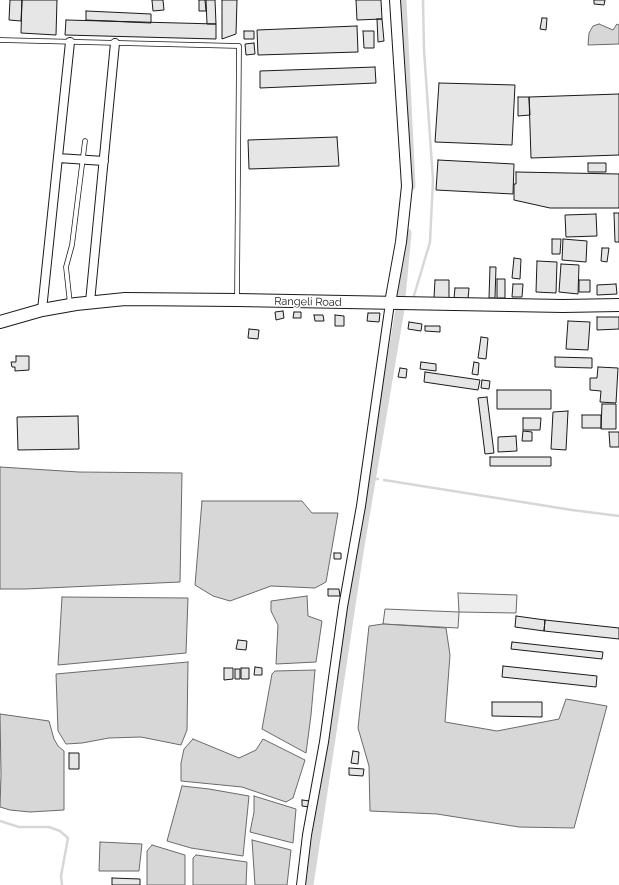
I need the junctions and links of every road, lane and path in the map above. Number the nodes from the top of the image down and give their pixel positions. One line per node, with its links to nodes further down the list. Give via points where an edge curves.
1 (395, 0): 11 (street, via 407,186)
2 (0, 40): 3 (lane)
3 (70, 42): 4 (lane); 6 (street)
4 (115, 43): 8 (street); 9 (lane, via 239,46)
5 (85, 141): 7 (lane)
6 (58, 158): 7 (street); 14 (street)
7 (83, 160): 8 (street); 12 (lane, via 72,245 66,267)
8 (104, 161): 10 (street)
9 (237, 300): 10 (main road, Rangeli Road, via 125,299); 11 (main road, Rangeli Road)
10 (90, 302): 12 (main road, Rangeli Road)
11 (398, 304): 13 (main road, Rangeli Road); 16 (street, via 343,607)
12 (70, 305): 14 (main road, Rangeli Road)
13 (619, 305)
14 (42, 310): 15 (main road, Rangeli Road)
15 (0, 322)
16 (301, 885)

